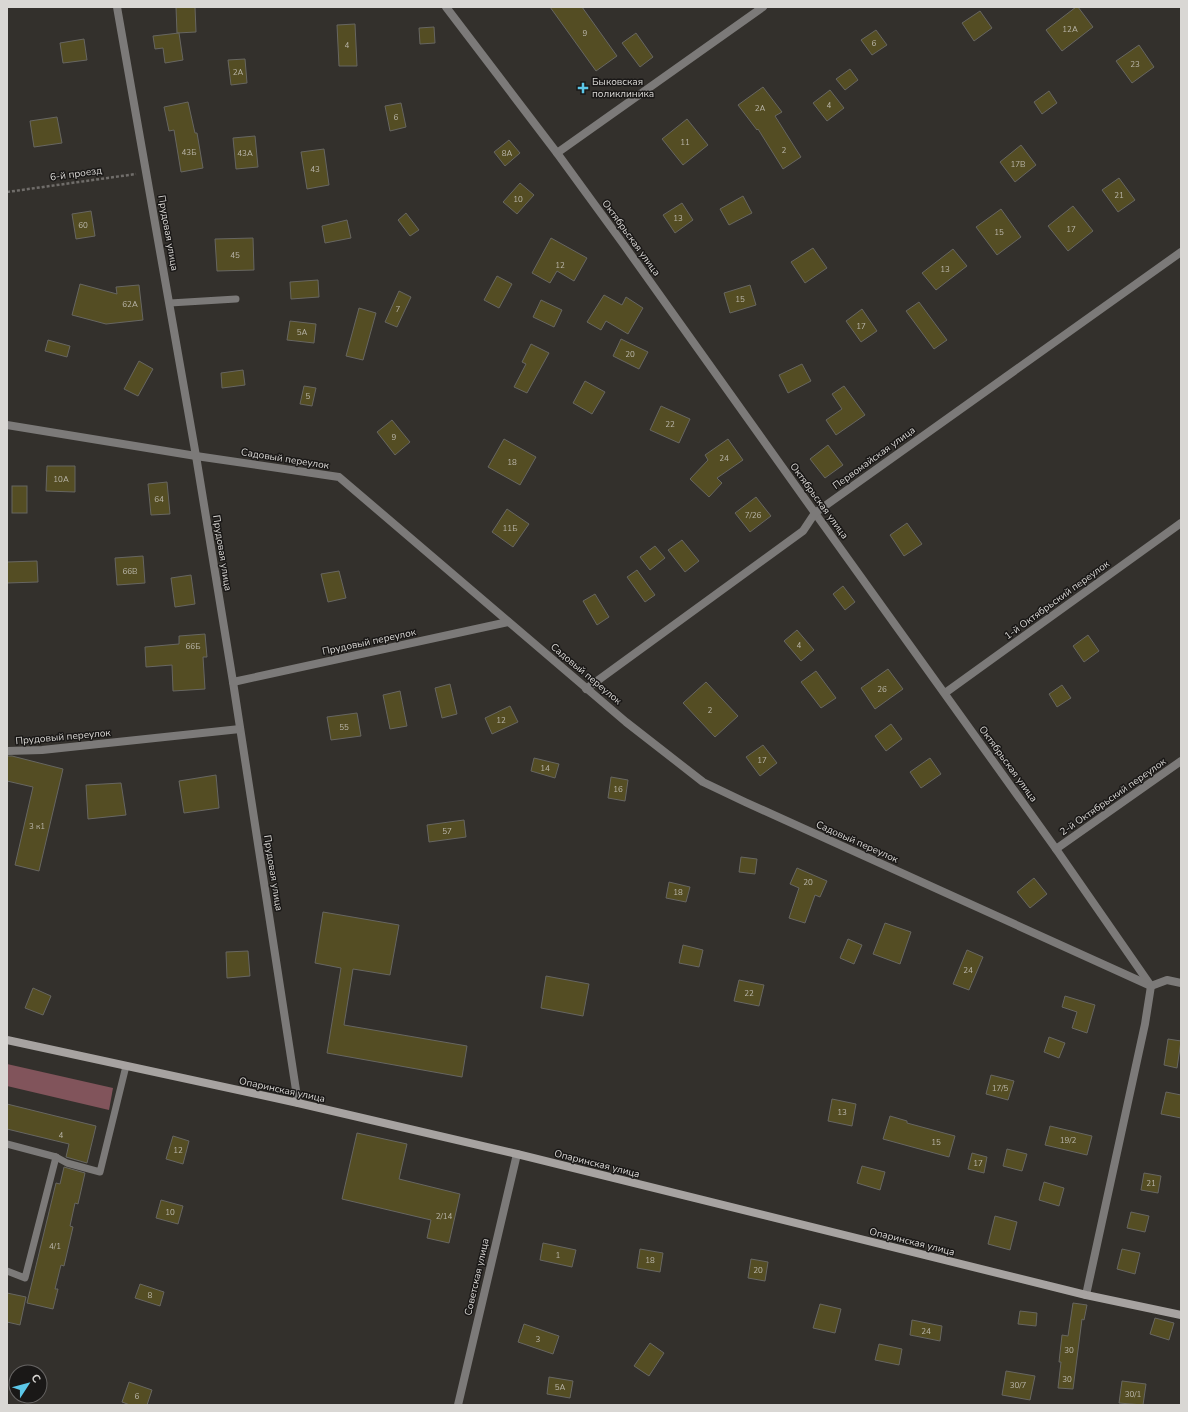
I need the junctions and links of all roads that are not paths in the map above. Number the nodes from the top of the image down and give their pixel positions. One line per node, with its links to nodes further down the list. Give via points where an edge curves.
1 (117, 7): 7 (street, Прудовая улица)
2 (446, 7): 4 (street, Октябрьская улица)
3 (763, 7): 4 (street)
4 (557, 153): 10 (street, Октябрьская улица)
5 (1181, 252): 10 (street, Первомайская улица)
6 (236, 298): 7 (lane)
7 (170, 303): 9 (street, Прудовая улица)
8 (7, 425): 9 (street, Садовый переулок)
9 (196, 456): 12 (street, Садовый переулок, via 339,478); 13 (street, Прудовая улица)
10 (814, 513): 14 (street, Первомайская улица, via 803,531); 15 (street, Октябрьская улица)
11 (1181, 523): 15 (street, 1-й Октябрьский переулок)
12 (508, 622): 13 (street, Прудовый переулок); 14 (street, Садовый переулок)
13 (233, 682): 16 (street, Прудовая улица)
14 (586, 689): 21 (street, Садовый переулок, via 702,782)
15 (945, 693): 19 (street, Октябрьская улица)
16 (240, 729): 17 (street, Прудовый переулок, via 42,750); 24 (street, Прудовая улица)
17 (7, 751)
18 (1181, 761): 19 (street, 2-й Октябрьский переулок)
19 (1056, 849): 21 (street, Октябрьская улица)
20 (1181, 983): 21 (street, via 1167,980)
21 (1151, 986): 29 (street)
22 (7, 1040): 23 (main road, Опаринская улица)
23 (126, 1066): 24 (main road, Опаринская улица); 27 (lane, via 100,1172)
24 (298, 1103): 26 (main road, Опаринская улица)
25 (7, 1144): 27 (lane)
26 (517, 1154): 29 (main road, Опаринская улица); 31 (street, Советская улица)
27 (56, 1158): 28 (lane, via 25,1278)
28 (7, 1271)
29 (1086, 1295): 30 (main road, Опаринская улица)
30 (1181, 1315)
31 (458, 1405)

